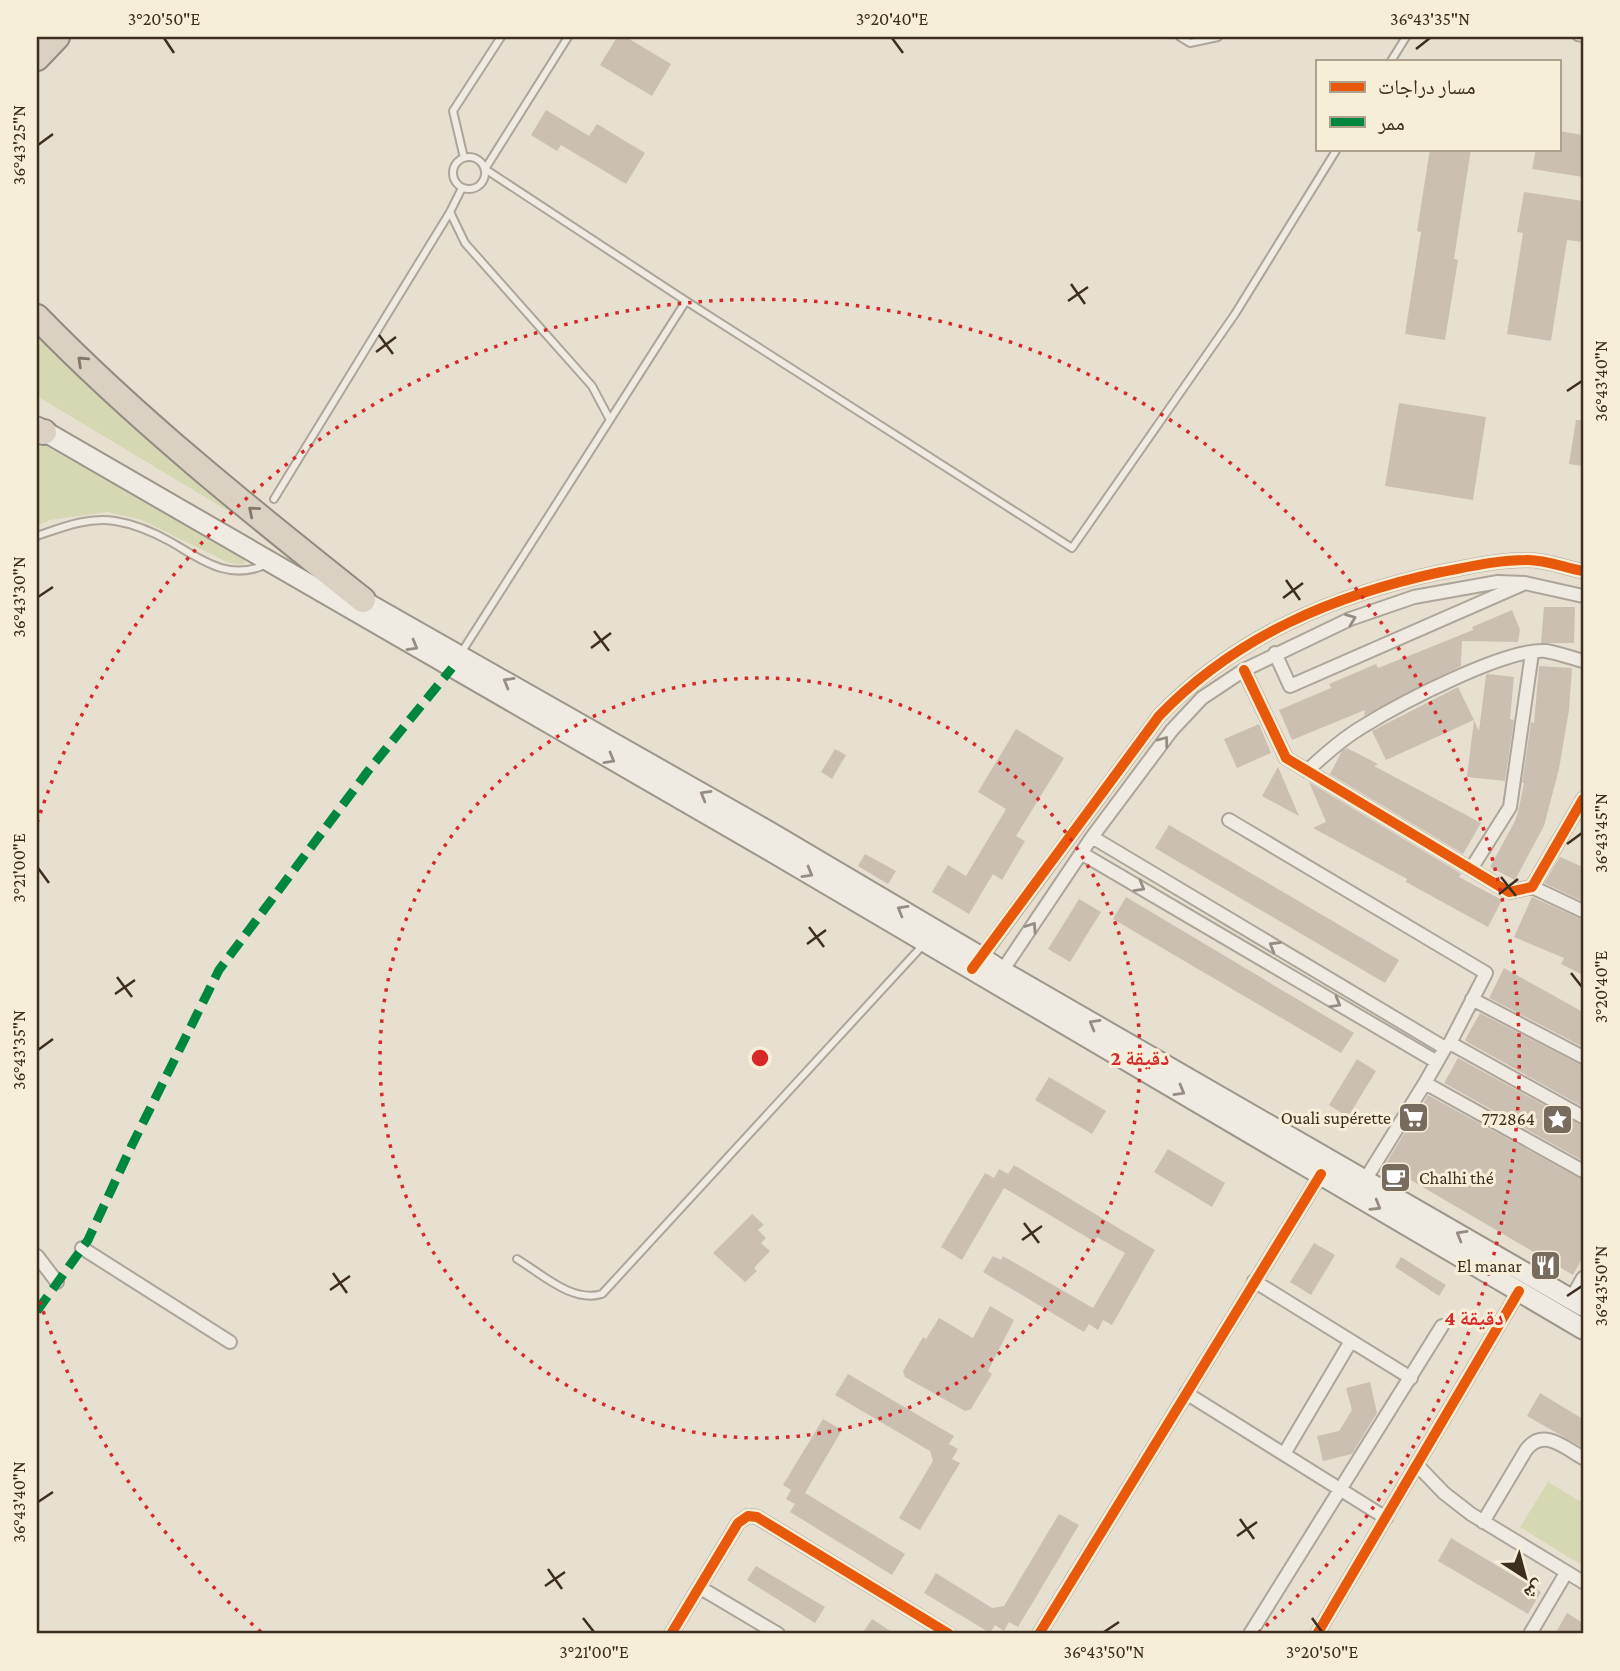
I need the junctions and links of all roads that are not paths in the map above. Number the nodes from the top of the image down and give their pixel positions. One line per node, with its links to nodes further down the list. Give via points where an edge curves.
1 (57, 37): 9 (highway)
2 (500, 37): 12 (lane, via 453,111)
3 (568, 37): 13 (lane)
4 (1180, 37): 5 (lane, via 1190,43)
5 (1218, 37)
6 (1406, 37): 10 (lane)
7 (1577, 37): 8 (lane)
8 (1583, 38)
9 (37, 58)
10 (1392, 60)
11 (1336, 150): 16 (lane, via 1235,314 1072,548)
12 (464, 158): 13 (lane, via 479,160); 14 (lane, via 453,169 454,180)
13 (485, 169): 14 (lane, via 481,184); 16 (lane)
14 (462, 188): 15 (lane)
15 (450, 212): 18 (lane, via 465,243 592,386); 20 (lane)
16 (686, 302): 18 (lane)
17 (37, 317): 26 (highway, one-way to 17, via 255,514)
18 (610, 420): 30 (lane)
19 (39, 426): 22 (main road); 26 (main road)
20 (274, 499)
21 (37, 536): 22 (lane, via 81,522 117,522 150,532 223,569 245,571)
22 (272, 562): 30 (main road, one-way to 30)
23 (1583, 571): 41 (street, via 1528,559 1402,580 1302,615 1218,663 1159,716)
24 (1525, 583): 25 (street); 27 (street, one-way to 24, via 1350,619 1414,597 1498,582); 27 (street, via 1290,686)
25 (1583, 596)
26 (363, 600): 30 (main road)
27 (1275, 653): 31 (street)
28 (1532, 653): 29 (street, via 1545,651); 32 (street, via 1501,659 1413,698 1361,727); 37 (street, via 1510,807)
29 (1583, 661)
30 (456, 662): 40 (main road)
31 (1244, 670): 32 (street, via 1286,758); 35 (street, one-way to 31, via 1179,722 1202,698)
32 (1307, 771): 37 (street)
33 (1583, 799): 38 (street)
34 (1228, 820): 43 (street, via 1486,973)
35 (1092, 837): 36 (street); 44 (street, one-way to 35)
36 (1081, 853): 42 (street, one-way to 36); 46 (street, one-way to 46)
37 (1471, 869): 38 (street, via 1509,892)
38 (1532, 887): 39 (street)
39 (1583, 911)
40 (930, 936): 41 (main road); 54 (lane, via 602,1294 577,1296)
41 (977, 963): 42 (main road)
42 (998, 977): 50 (main road, one-way to 50); 51 (main road, one-way to 42)
43 (1472, 999): 44 (street); 45 (street)
44 (1447, 1045): 46 (street); 48 (street)
45 (1583, 1057)
46 (1437, 1062): 47 (street)
47 (1425, 1083): 49 (street); 51 (street)
48 (1583, 1117)
49 (1583, 1171)
50 (1321, 1174): 56 (street); 58 (main road, one-way to 58)
51 (1365, 1180): 59 (main road, one-way to 51)
52 (82, 1248): 63 (street)
53 (37, 1256): 57 (street)
54 (517, 1259)
55 (1583, 1278): 59 (street)
56 (1254, 1281): 62 (street); 65 (street)
57 (57, 1282)
58 (1519, 1291): 61 (main road); 68 (street)
59 (1577, 1303)
60 (1442, 1326): 64 (street)
61 (1583, 1329)
62 (1351, 1341): 64 (street); 66 (street)
63 (230, 1342)
64 (1411, 1378): 69 (street)
65 (1186, 1394): 66 (street); 78 (street)
66 (1284, 1454): 69 (street)
67 (1583, 1458): 71 (street, via 1548,1438 1535,1440)
68 (1417, 1465): 70 (street); 71 (street, via 1444,1493)
69 (1340, 1490): 70 (street); 79 (street)
70 (1386, 1518): 80 (street)
71 (1483, 1522): 72 (street)
72 (1566, 1573): 73 (street); 81 (street)
73 (1583, 1583)
74 (699, 1587): 75 (street); 76 (street); 77 (street, via 738,1523 753,1516)
75 (671, 1634)
76 (778, 1634)
77 (949, 1634)
78 (1039, 1634)
79 (1250, 1634)
80 (1317, 1634)
81 (1530, 1634)

